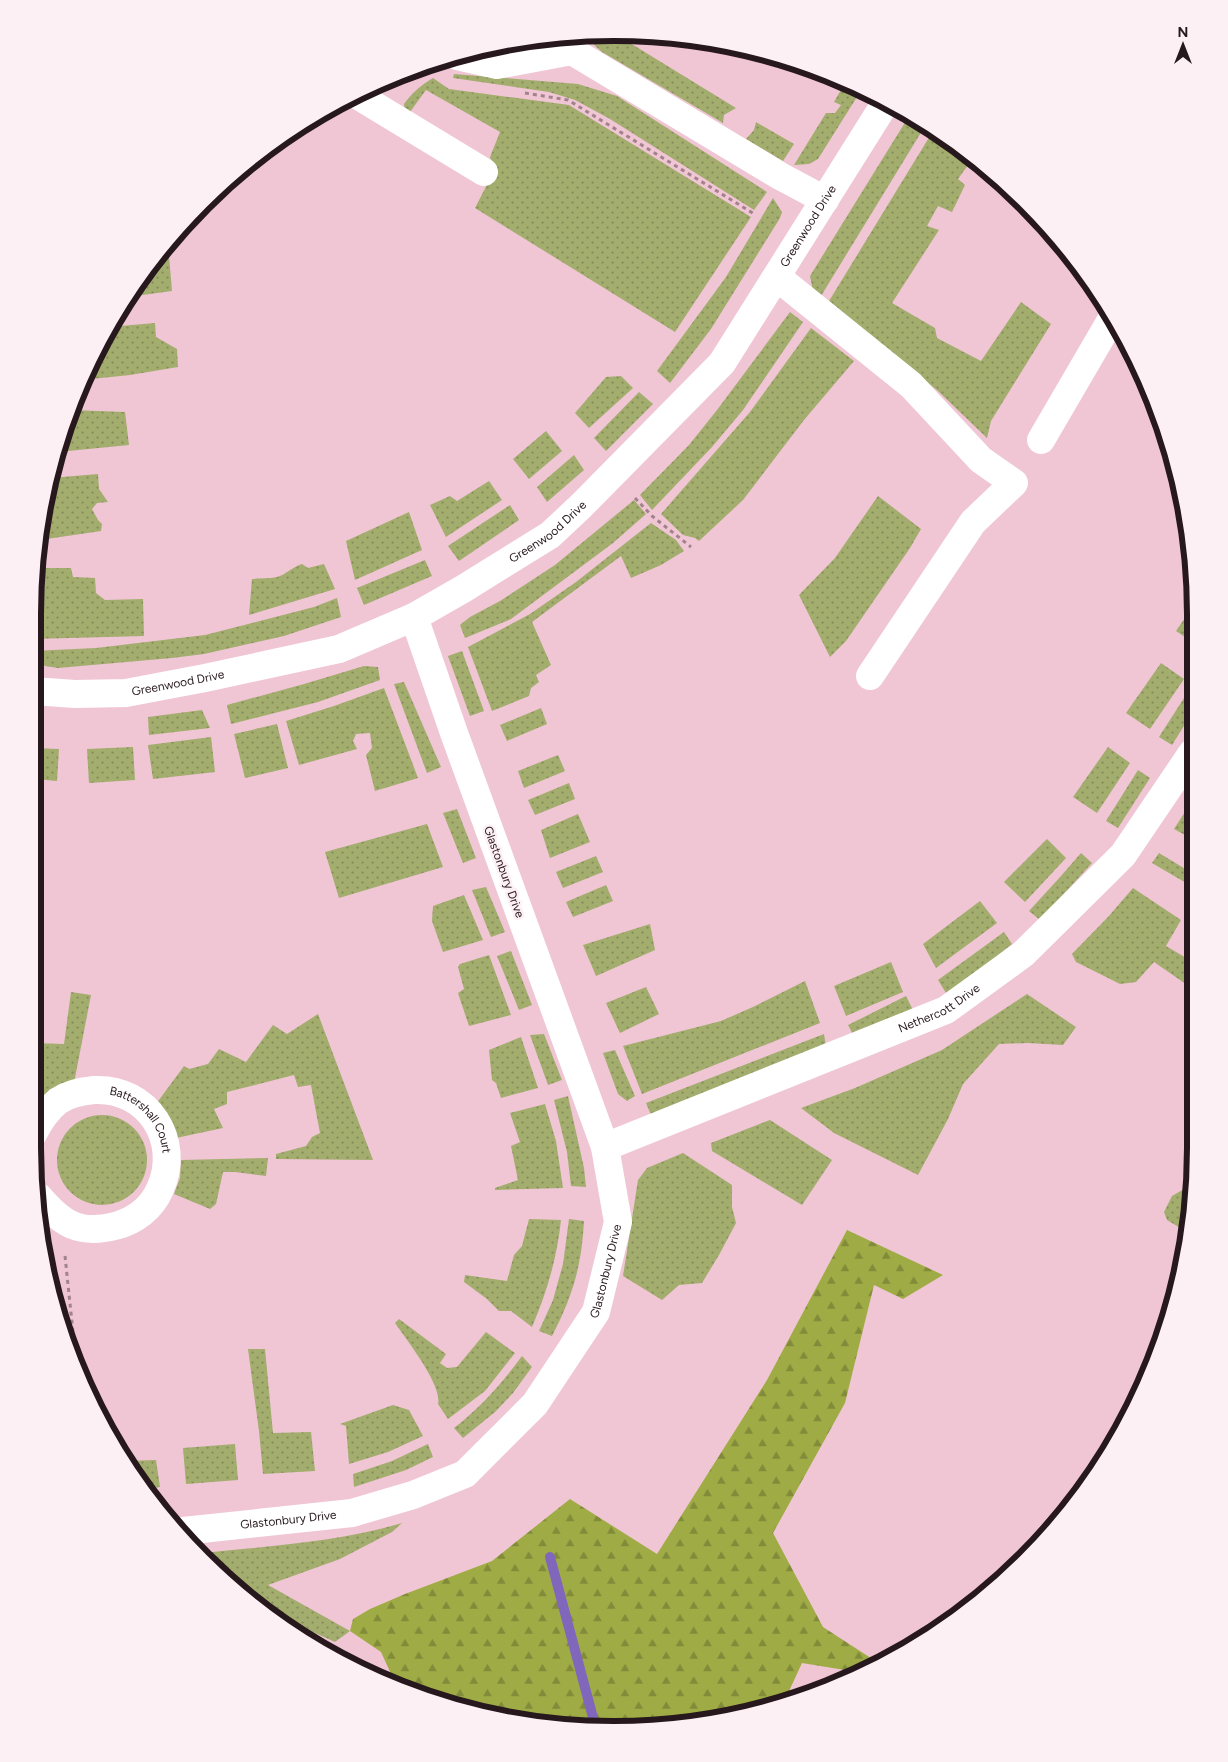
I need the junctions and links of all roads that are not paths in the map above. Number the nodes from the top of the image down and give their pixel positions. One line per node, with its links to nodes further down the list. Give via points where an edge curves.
1 (570, 44): 2 (street, via 498,64); 6 (street, via 780,176)
2 (473, 59)
3 (363, 99): 5 (street)
4 (882, 108): 6 (street, Greenwood Drive)
5 (484, 172)
6 (825, 200): 7 (street, Greenwood Drive)
7 (777, 277): 10 (street, Greenwood Drive, via 722,363 581,506 550,535); 11 (street, via 911,385 981,460 1014,483 973,522)
8 (1108, 325): 9 (street)
9 (1042, 440)
10 (414, 617): 12 (street, Greenwood Drive, via 339,648 148,690 84,694); 15 (street, Glastonbury Drive)
11 (870, 676)
12 (41, 692)
13 (1187, 760): 15 (street, Nethercott Drive, via 1123,855 1023,954 946,1010)
14 (41, 1118): 16 (street, Battershall Court, via 59,1101 81,1091 106,1090 129,1096 141,1104 158,1122 167,1144 166,1177 156,1199 147,1210 126,1223 100,1230 78,1228 53,1213)
15 (605, 1147): 17 (street, Glastonbury Drive, via 618,1222 596,1312 535,1404 465,1474 413,1495 352,1513)
16 (44, 1203)
17 (187, 1531)

